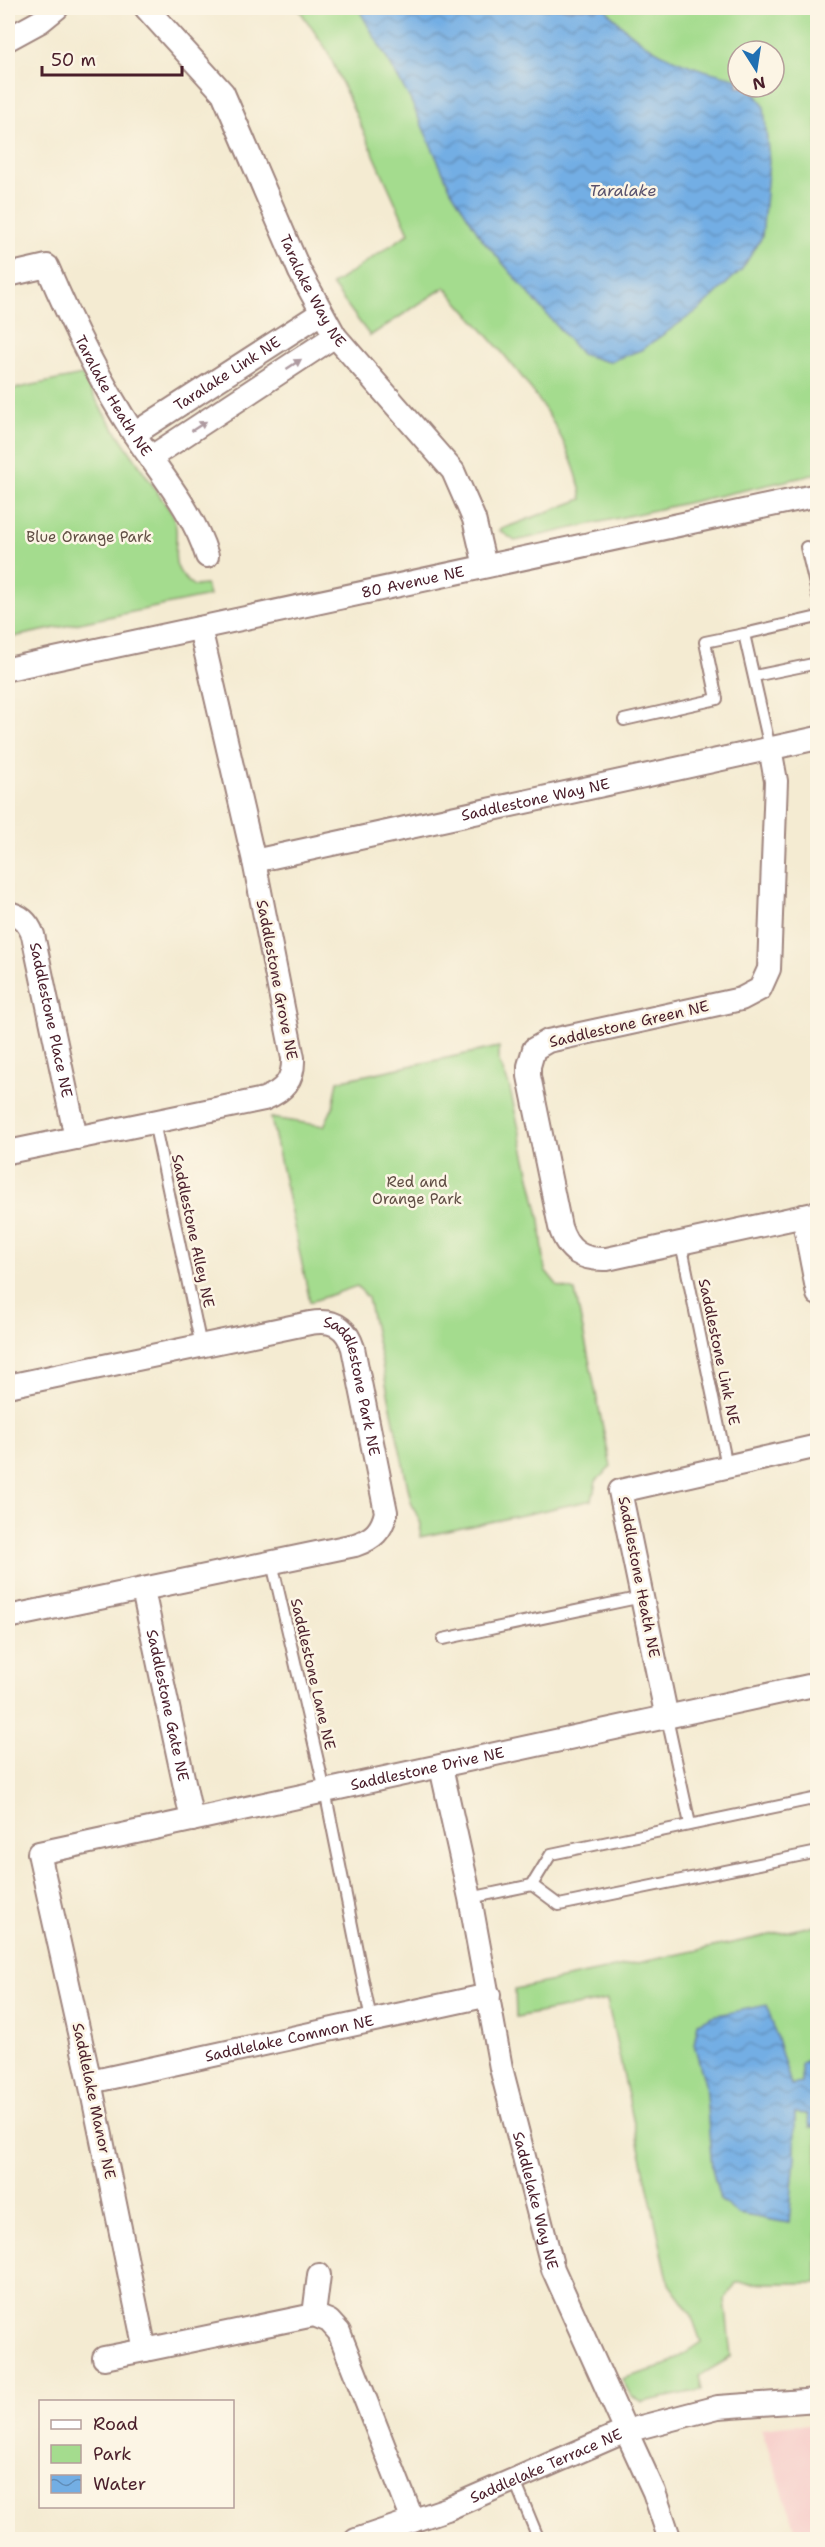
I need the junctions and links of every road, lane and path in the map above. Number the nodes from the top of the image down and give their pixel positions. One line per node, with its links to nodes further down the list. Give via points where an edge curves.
1 (57, 8): 3 (street)
2 (146, 8): 5 (street, Taralake Way NE, via 223,93)
3 (8, 39)
4 (8, 275): 7 (street, Taralake Heath NE, via 47,266 80,342)
5 (321, 313): 6 (street, Taralake Way NE); 7 (street, Taralake Link NE)
6 (335, 336): 8 (street, Taralake Link NE, one-way to 6); 12 (street, Taralake Way NE, via 453,471 474,519)
7 (134, 434): 8 (street, Taralake Heath NE)
8 (150, 458): 11 (street, Taralake Heath NE, via 194,526)
9 (818, 495): 12 (street, 80 Avenue NE)
10 (806, 547): 13 (lane)
11 (207, 556)
12 (485, 566): 15 (street, 80 Avenue NE)
13 (818, 597)
14 (818, 617): 16 (lane)
15 (200, 628): 18 (street, 80 Avenue NE); 23 (street, Saddlestone Grove NE)
16 (744, 633): 19 (lane); 20 (lane, via 705,642 717,699)
17 (813, 664): 19 (lane)
18 (8, 669)
19 (753, 676): 22 (lane)
20 (624, 720)
21 (818, 738): 22 (street, Saddlestone Way NE)
22 (770, 748): 23 (street, Saddlestone Way NE); 29 (street, Saddlestone Green NE, via 776,782 769,969 760,989 741,999 548,1041 534,1049 529,1066 560,1227 569,1246 592,1260)
23 (254, 861): 25 (street, Saddlestone Grove NE, via 293,1058 292,1077 280,1092 264,1099)
24 (8, 913): 26 (street, Saddlestone Place NE, via 20,916 33,935)
25 (154, 1122): 26 (street, Saddlestone Grove NE); 31 (lane, Saddlestone Alley NE)
26 (76, 1138): 27 (street, Saddlestone Grove NE)
27 (8, 1152)
28 (810, 1214): 29 (street, Saddlestone Green NE); 30 (street)
29 (681, 1243): 34 (lane, Saddlestone Link NE)
30 (818, 1294)
31 (201, 1346): 32 (street, Saddlestone Park NE); 35 (street, Saddlestone Park NE, via 319,1321 339,1325 350,1338 386,1500 384,1521 380,1530 365,1542)
32 (8, 1386)
33 (818, 1446): 34 (street, Saddlestone Heath NE)
34 (727, 1467): 37 (street, Saddlestone Heath NE, via 620,1491)
35 (272, 1563): 36 (street, Saddlestone Park NE); 43 (lane, Saddlestone Lane NE)
36 (143, 1590): 38 (street); 45 (street, Saddlestone Gate NE)
37 (642, 1597): 39 (lane); 41 (street, Saddlestone Heath NE)
38 (8, 1617)
39 (443, 1639)
40 (818, 1684): 41 (street, Saddlestone Drive NE)
41 (667, 1718): 42 (street, Saddlestone Drive NE); 46 (lane)
42 (441, 1767): 43 (street, Saddlestone Drive NE); 50 (street, Saddlelake Way NE)
43 (325, 1791): 45 (street, Saddlestone Drive NE); 52 (lane, Saddlestone Lane NE)
44 (818, 1798): 46 (lane)
45 (192, 1820): 48 (street, Saddlestone Drive NE)
46 (690, 1824): 49 (lane, via 551,1854)
47 (818, 1852): 49 (lane, via 559,1905)
48 (39, 1853): 53 (street, Saddlelake Manor NE)
49 (532, 1885): 50 (lane)
50 (470, 1898): 51 (street, Saddlelake Way NE)
51 (489, 1995): 52 (street, Saddlelake Common NE); 59 (street, Saddlelake Way NE, via 501,2068 553,2269)
52 (371, 2020): 53 (street, Saddlelake Common NE)
53 (90, 2082): 56 (street, Saddlelake Manor NE)
54 (319, 2275): 55 (street)
55 (314, 2315): 56 (street); 61 (street, via 339,2332)
56 (146, 2350): 57 (street)
57 (104, 2358)
58 (818, 2400): 59 (street, via 718,2407)
59 (626, 2431): 60 (street, Saddlelake Terrace NE); 64 (street, Saddlelake Terrace NE, via 654,2492)
60 (514, 2479): 61 (street, Saddlelake Terrace NE); 63 (lane)
61 (413, 2521): 62 (street, Saddlelake Terrace NE)
62 (356, 2540)
63 (539, 2540)
64 (670, 2540)

